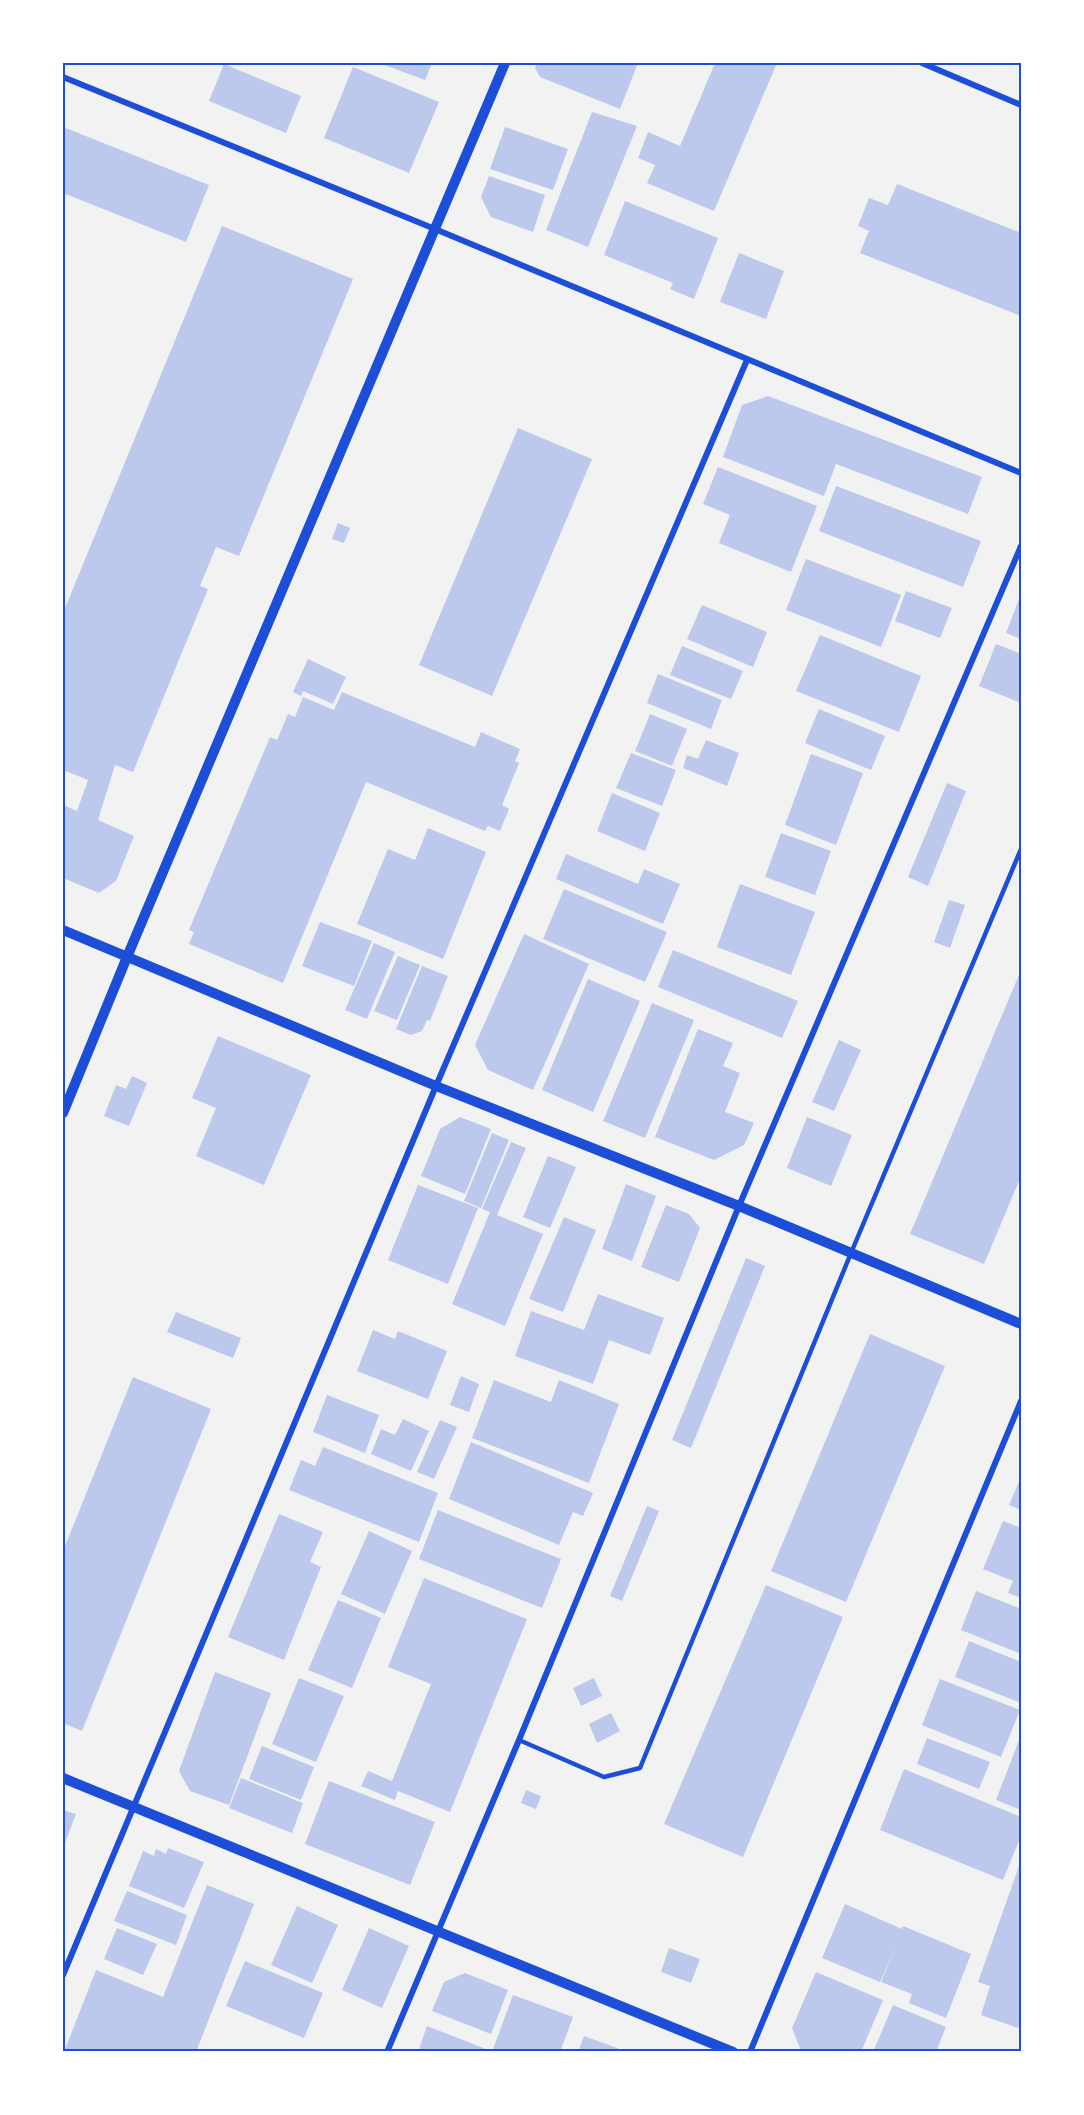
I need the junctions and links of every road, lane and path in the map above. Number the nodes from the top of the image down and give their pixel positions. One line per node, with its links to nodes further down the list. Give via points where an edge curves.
1 (505, 63): 5 (street)
2 (922, 63): 4 (street)
3 (63, 77): 5 (street)
4 (1021, 105)
5 (435, 229): 6 (street); 11 (street)
6 (747, 360): 7 (street); 12 (street)
7 (1021, 473)
8 (1021, 546): 14 (street)
9 (1021, 849): 15 (lane)
10 (63, 930): 11 (street)
11 (127, 957): 12 (street); 13 (street)
12 (436, 1086): 14 (street); 20 (street)
13 (63, 1113)
14 (739, 1206): 15 (street); 18 (street)
15 (851, 1252): 16 (street); 18 (lane, via 640,1768 604,1777)
16 (1021, 1324)
17 (1021, 1401): 25 (street)
18 (519, 1740): 21 (street)
19 (63, 1778): 20 (street)
20 (133, 1807): 21 (street); 22 (street)
21 (438, 1931): 23 (street); 24 (street)
22 (63, 1975)
23 (387, 2052)
24 (733, 2052)
25 (750, 2052)

